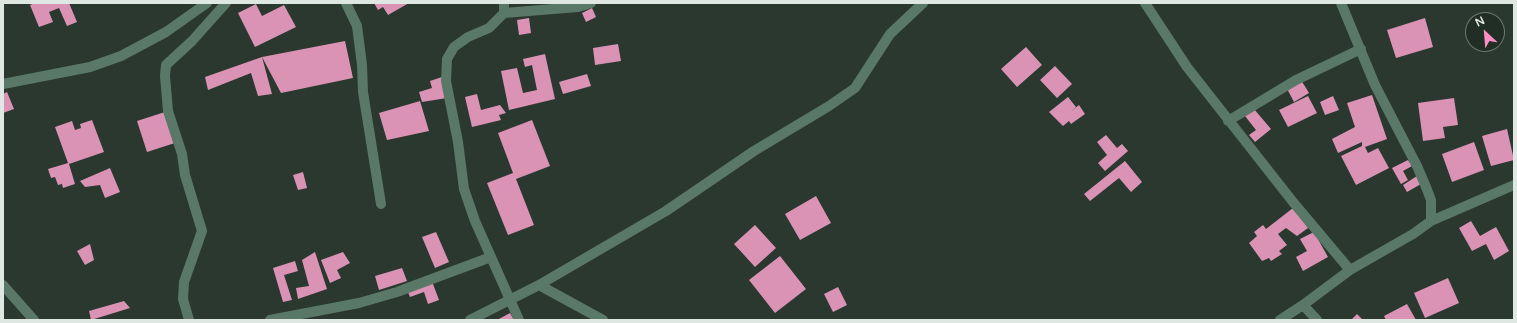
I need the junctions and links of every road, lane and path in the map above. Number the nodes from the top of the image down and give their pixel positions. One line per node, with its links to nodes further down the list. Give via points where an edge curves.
1 (207, 3): 10 (street, via 166,32 121,56 90,66)
2 (226, 3): 22 (street, via 166,65 168,111 202,230 184,282 183,299)
3 (346, 3): 13 (street, via 357,26 363,92)
4 (591, 3): 8 (street, via 578,7)
5 (923, 3): 17 (street, via 890,34 854,88 823,110 754,151 666,211)
6 (1145, 3): 11 (street, via 1187,67)
7 (1341, 3): 9 (street)
8 (504, 8): 15 (street, via 489,28 468,37 454,47 447,59 446,81 464,189 474,221)
9 (1361, 50): 11 (street, via 1296,80); 14 (street, via 1375,85 1426,187 1430,200)
10 (3, 84)
11 (1228, 121): 16 (street)
12 (1514, 185): 14 (street)
13 (381, 204)
14 (1431, 221): 16 (street)
15 (491, 257): 19 (street); 23 (street, via 359,303)
16 (1350, 270): 20 (street)
17 (539, 284): 19 (street); 26 (street)
18 (3, 286): 21 (street)
19 (509, 300): 24 (street); 25 (street)
20 (1304, 305): 27 (street); 28 (street)
21 (34, 320)
22 (189, 320)
23 (270, 320)
24 (470, 320)
25 (519, 320)
26 (603, 320)
27 (1280, 320)
28 (1317, 320)

